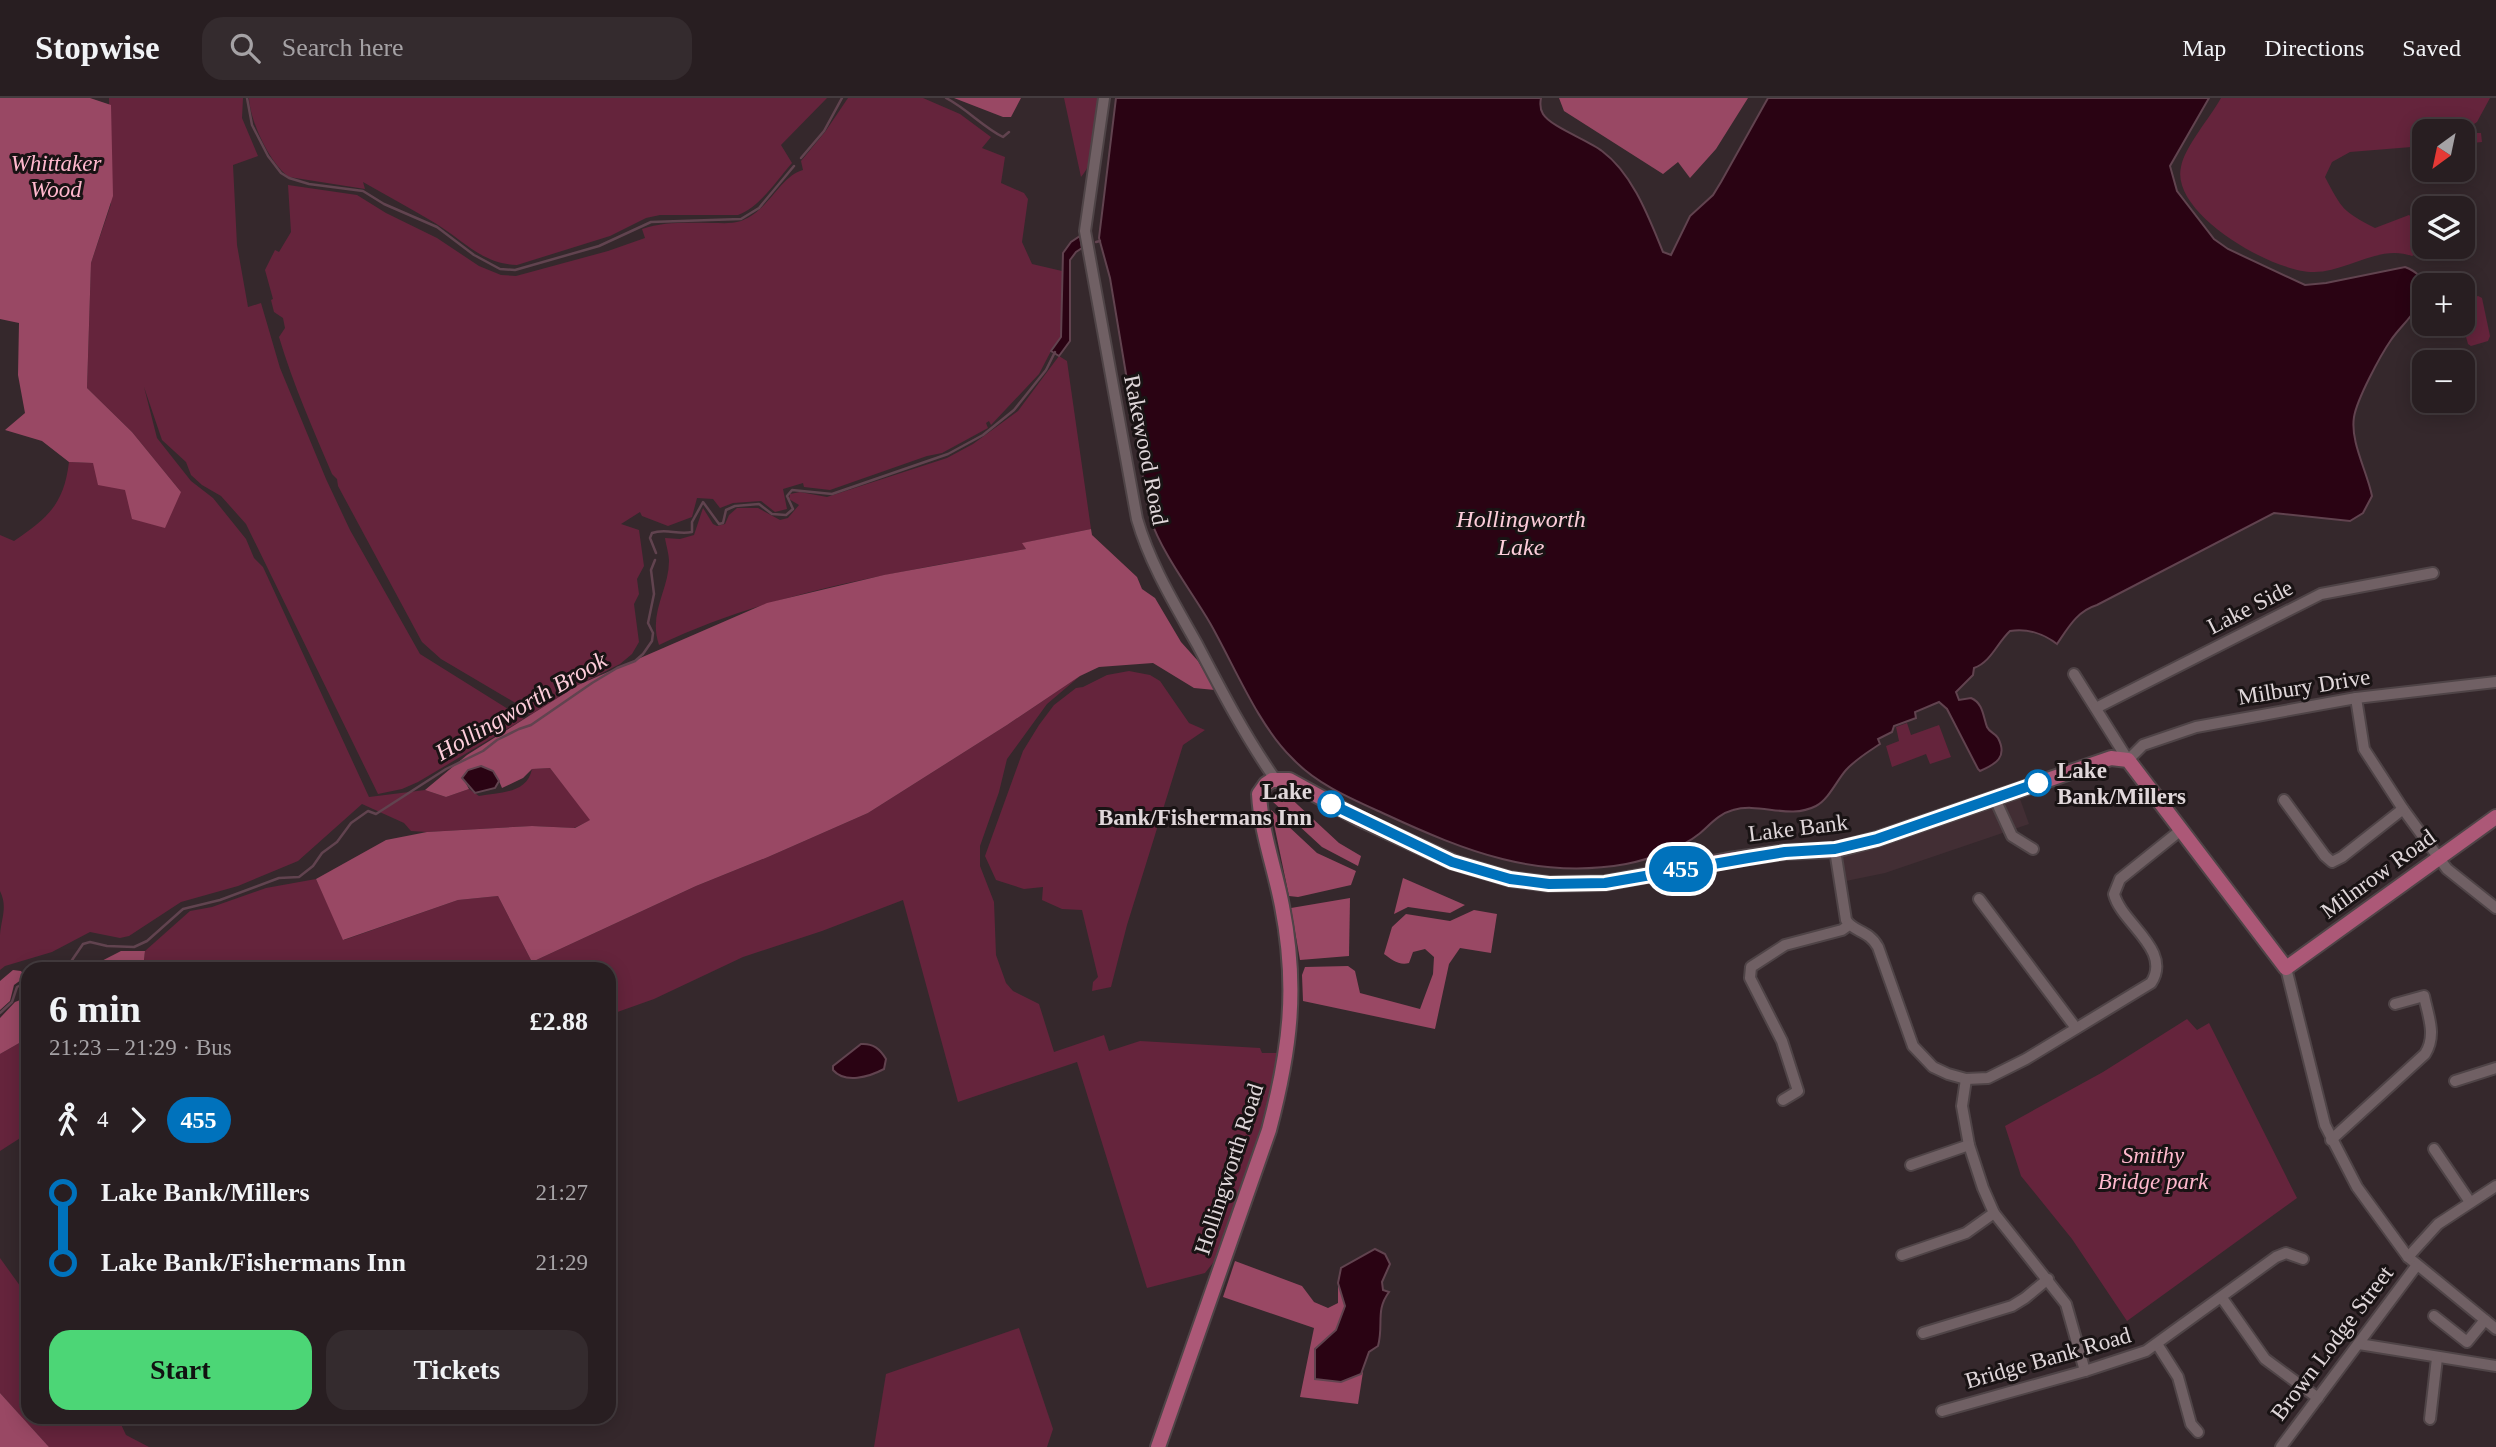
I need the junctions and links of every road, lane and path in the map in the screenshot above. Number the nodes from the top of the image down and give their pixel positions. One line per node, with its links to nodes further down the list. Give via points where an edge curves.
1 (1104, 98): 8 (street, Rakewood Road, via 1085,231 1137,519 1160,577)
2 (2432, 573): 6 (street, Lake Side, via 2321,594)
3 (2074, 674): 6 (street)
4 (2496, 682): 5 (street, Milbury Drive)
5 (2356, 698): 7 (street, Milbury Drive, via 2196,727 2143,745); 11 (street, via 2364,749)
6 (2095, 708): 7 (street)
7 (2129, 760): 9 (main road, Lake Bank, via 2111,758 2058,772); 13 (main road)
8 (1275, 779): 14 (main road, Lake Bank, via 1289,780 1452,862 1510,879 1549,884 1605,883 1785,852); 52 (main road, Hollingworth Road, via 1259,794 1291,966 1290,1035 1282,1082)
9 (1995, 799): 14 (main road, Lake Bank); 15 (street, via 2012,836)
10 (2284, 800): 11 (street, via 2332,862)
11 (2403, 808): 16 (street)
12 (2496, 817): 16 (main road, Milnrow Road)
13 (2180, 831): 20 (main road); 22 (street, via 2120,879 2114,894 2117,906 2155,957 2155,978)
14 (1835, 849): 19 (street)
15 (2032, 849)
16 (2438, 859): 18 (street); 20 (main road, Milnrow Road)
17 (1979, 899): 22 (street)
18 (2496, 908)
19 (1849, 925): 24 (street, via 1869,934 1878,947 1917,1052 1933,1067); 26 (street, via 1785,945 1751,967 1750,978 1782,1041 1798,1091)
20 (2286, 968): 27 (street)
21 (2395, 1004): 27 (street, via 2424,996 2431,1045)
22 (2076, 1028): 24 (street, via 1988,1079)
23 (2496, 1068): 25 (street)
24 (1966, 1079): 28 (street, via 1962,1106)
25 (2455, 1081)
26 (1783, 1100)
27 (2331, 1140): 36 (street, via 2386,1230)
28 (1969, 1145): 30 (street); 33 (street)
29 (2434, 1149): 32 (street)
30 (1911, 1165)
31 (2496, 1186): 32 (street, Brown Lodge Street)
32 (2470, 1202): 36 (street, Brown Lodge Street, via 2438,1224)
33 (1994, 1213): 34 (street, via 1966,1233); 37 (street)
34 (1902, 1255)
35 (2303, 1259): 38 (street, Bridge Bank Road, via 2286,1253 2276,1257)
36 (2413, 1261): 40 (street); 44 (street, Brown Lodge Street)
37 (2048, 1279): 42 (street, via 2012,1306); 47 (street, via 2066,1304)
38 (2222, 1298): 43 (street, Bridge Bank Road); 48 (street, via 2265,1359)
39 (2434, 1316): 40 (street, via 2467,1342)
40 (2485, 1320): 41 (street)
41 (2496, 1329)
42 (1923, 1333)
43 (2157, 1343): 47 (street, Bridge Bank Road); 51 (street, via 2178,1377 2191,1424)
44 (2359, 1344): 45 (street); 48 (street, Brown Lodge Street)
45 (2437, 1358): 46 (street); 50 (street)
46 (2496, 1366)
47 (2085, 1371): 49 (street, Bridge Bank Road)
48 (2318, 1398): 53 (street, Brown Lodge Street)
49 (1941, 1410)
50 (2430, 1419)
51 (2198, 1432)
52 (1158, 1447)
53 (2281, 1447)

